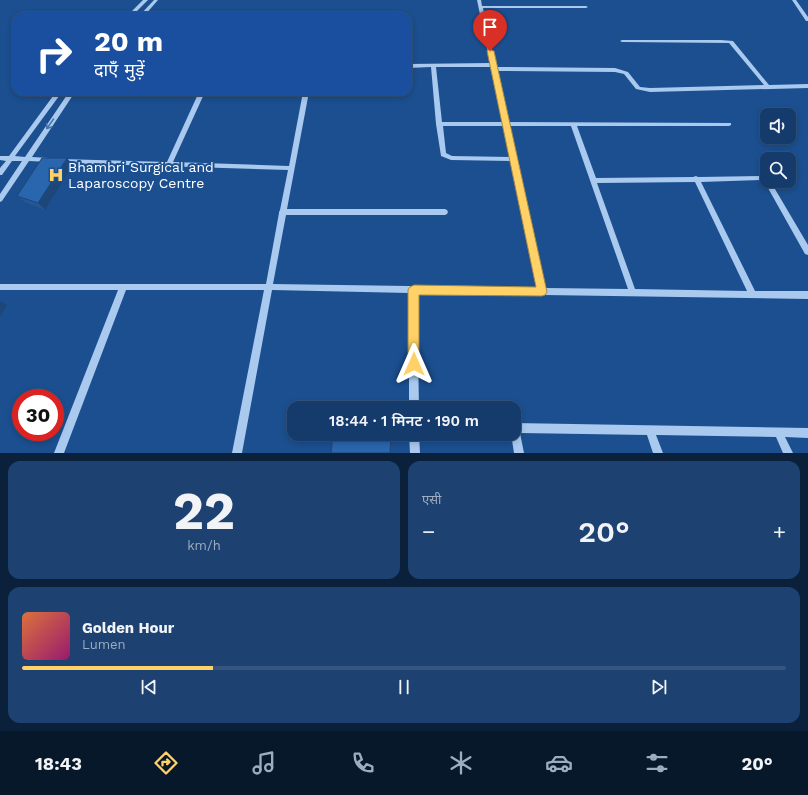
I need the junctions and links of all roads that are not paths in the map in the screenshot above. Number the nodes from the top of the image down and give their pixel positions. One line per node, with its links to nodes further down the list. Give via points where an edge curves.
1 (146, 0): 7 (street)
2 (156, 0): 8 (street)
3 (479, 0): 5 (street)
4 (794, 0): 9 (street)
5 (480, 7): 6 (street); 13 (street)
6 (586, 7)
7 (133, 12)
8 (144, 12)
9 (808, 20)
10 (622, 41): 15 (street, via 731,42)
11 (412, 66): 12 (street)
12 (433, 66): 13 (street); 20 (street)
13 (494, 67): 15 (street, via 615,70 626,73 638,88 650,90); 21 (street)
14 (808, 86): 15 (street)
15 (768, 87)
16 (56, 96): 25 (street)
17 (69, 96): 26 (street, one-way to 26)
18 (200, 96): 28 (street)
19 (305, 96): 29 (street)
20 (439, 124): 21 (street); 27 (street, via 441,151 446,157)
21 (506, 124): 22 (street); 27 (street)
22 (573, 124): 23 (street); 32 (street)
23 (729, 124)
24 (0, 158): 25 (street)
25 (10, 159): 26 (street); 30 (street)
26 (26, 160): 28 (street); 33 (street)
27 (514, 160): 41 (street)
28 (170, 166): 29 (street)
29 (291, 168): 34 (street)
30 (0, 173)
31 (696, 178): 32 (street); 36 (street, via 754,177 766,181); 43 (street)
32 (593, 180): 42 (street)
33 (0, 199)
34 (282, 212): 35 (street); 38 (street)
35 (445, 212)
36 (808, 252)
37 (0, 287): 39 (street)
38 (268, 287): 39 (street); 40 (street); 53 (street)
39 (123, 288): 52 (street)
40 (414, 290): 41 (street); 45 (street)
41 (542, 292): 42 (street)
42 (633, 293): 43 (street)
43 (753, 295): 44 (street)
44 (808, 296)
45 (414, 401)
46 (521, 428): 47 (street)
47 (650, 430): 48 (street); 56 (street)
48 (778, 432): 49 (street); 57 (street)
49 (808, 433)
50 (414, 441): 54 (street)
51 (517, 441): 55 (street)
52 (58, 453)
53 (237, 453)
54 (415, 453)
55 (519, 453)
56 (658, 453)
57 (788, 453)

